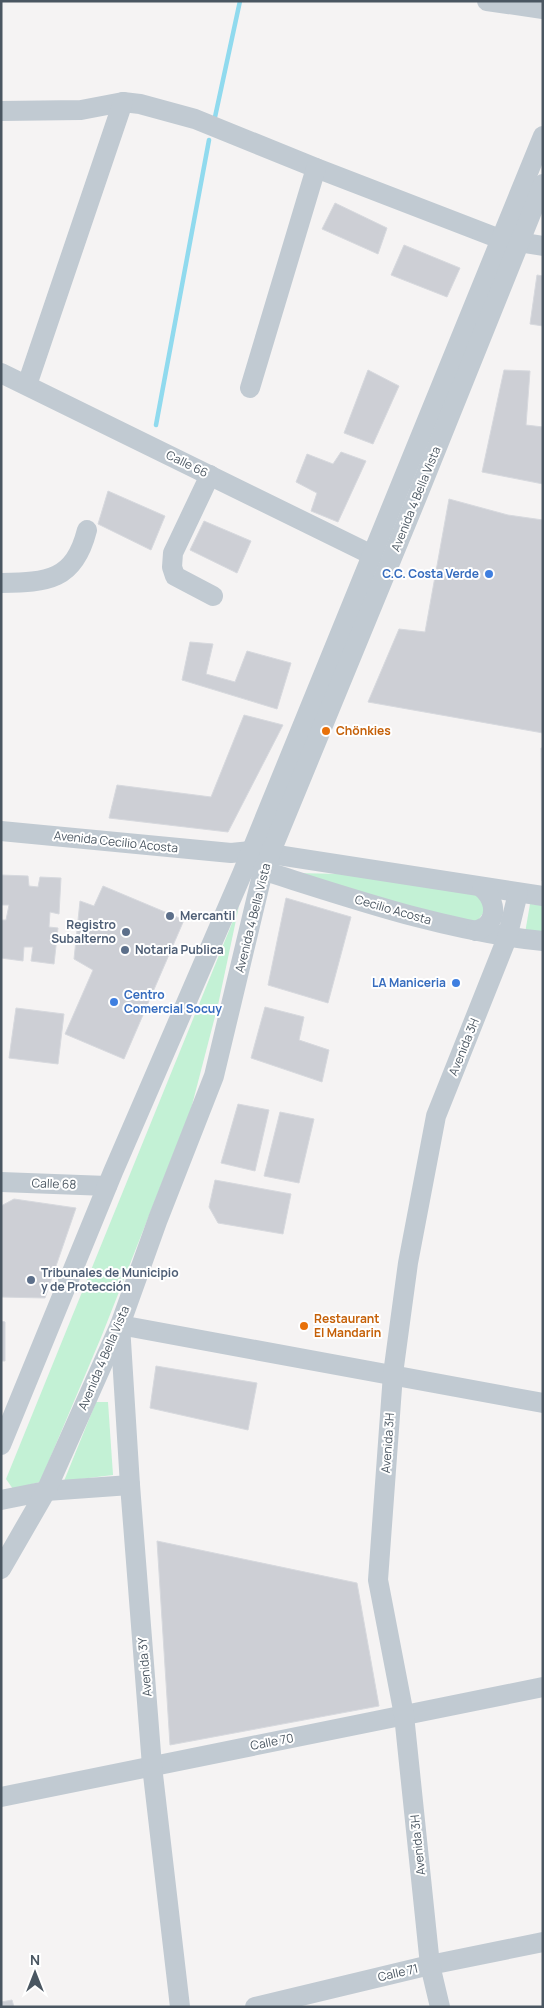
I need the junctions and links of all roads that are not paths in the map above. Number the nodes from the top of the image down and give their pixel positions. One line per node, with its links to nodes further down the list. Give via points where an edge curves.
1 (487, 1): 2 (street)
2 (543, 9)
3 (123, 102): 4 (street, via 81,110); 6 (street, via 195,119); 11 (street)
4 (1, 111)
5 (543, 136): 8 (street, Avenida 4 Bella Vista)
6 (316, 168): 8 (street); 12 (street)
7 (543, 184): 8 (street, Avenida 4 Bella Vista)
8 (510, 241): 9 (street); 15 (street, Avenida 4 Bella Vista); 19 (street, Avenida 4 Bella Vista, via 417,497)
9 (543, 246)
10 (1, 373): 11 (street, Calle 66)
11 (27, 385): 13 (street, Calle 66)
12 (250, 388)
13 (210, 475): 15 (street, Calle 66); 17 (street, via 173,553 172,567 175,576)
14 (87, 530): 16 (street, via 78,556 54,578)
15 (372, 555): 19 (street, Avenida 4 Bella Vista)
16 (1, 583)
17 (213, 596)
18 (1, 831): 19 (street, Avenida Cecilio Acosta)
19 (252, 859): 20 (street); 23 (street, Cecilio Acosta, via 403,915); 27 (street, Avenida 4 Bella Vista); 28 (street, Avenida 4 Bella Vista, via 214,1076)
20 (482, 888): 21 (street); 23 (street, via 494,903 487,925)
21 (518, 893): 22 (street); 24 (street, Avenida 3H)
22 (543, 896)
23 (476, 931): 24 (street, Cecilio Acosta)
24 (507, 938): 25 (street, Cecilio Acosta); 29 (street, Avenida 3H, via 436,1116 408,1263)
25 (543, 942)
26 (1, 1182): 27 (street, Calle 68)
27 (107, 1186): 31 (street, Avenida 4 Bella Vista)
28 (120, 1325): 29 (street); 32 (street, Avenida 3Y); 33 (street, Avenida 4 Bella Vista)
29 (393, 1374): 30 (street); 37 (street, Avenida 3H, via 378,1580)
30 (543, 1403)
31 (1, 1445)
32 (130, 1485): 33 (street); 38 (street, Avenida 3Y)
33 (46, 1491): 34 (street); 35 (street, Avenida 4 Bella Vista)
34 (1, 1500)
35 (1, 1569)
36 (543, 1687): 37 (street, Calle 70)
37 (404, 1715): 38 (street, Calle 70); 41 (street, Avenida 3H)
38 (152, 1766): 39 (street, Calle 70); 42 (street, Avenida 3Y)
39 (1, 1797)
40 (543, 1942): 41 (street, Calle 71)
41 (430, 1965): 43 (street, Calle 71); 44 (street, Avenida 3H)
42 (180, 2007)
43 (255, 2007)
44 (440, 2007)

